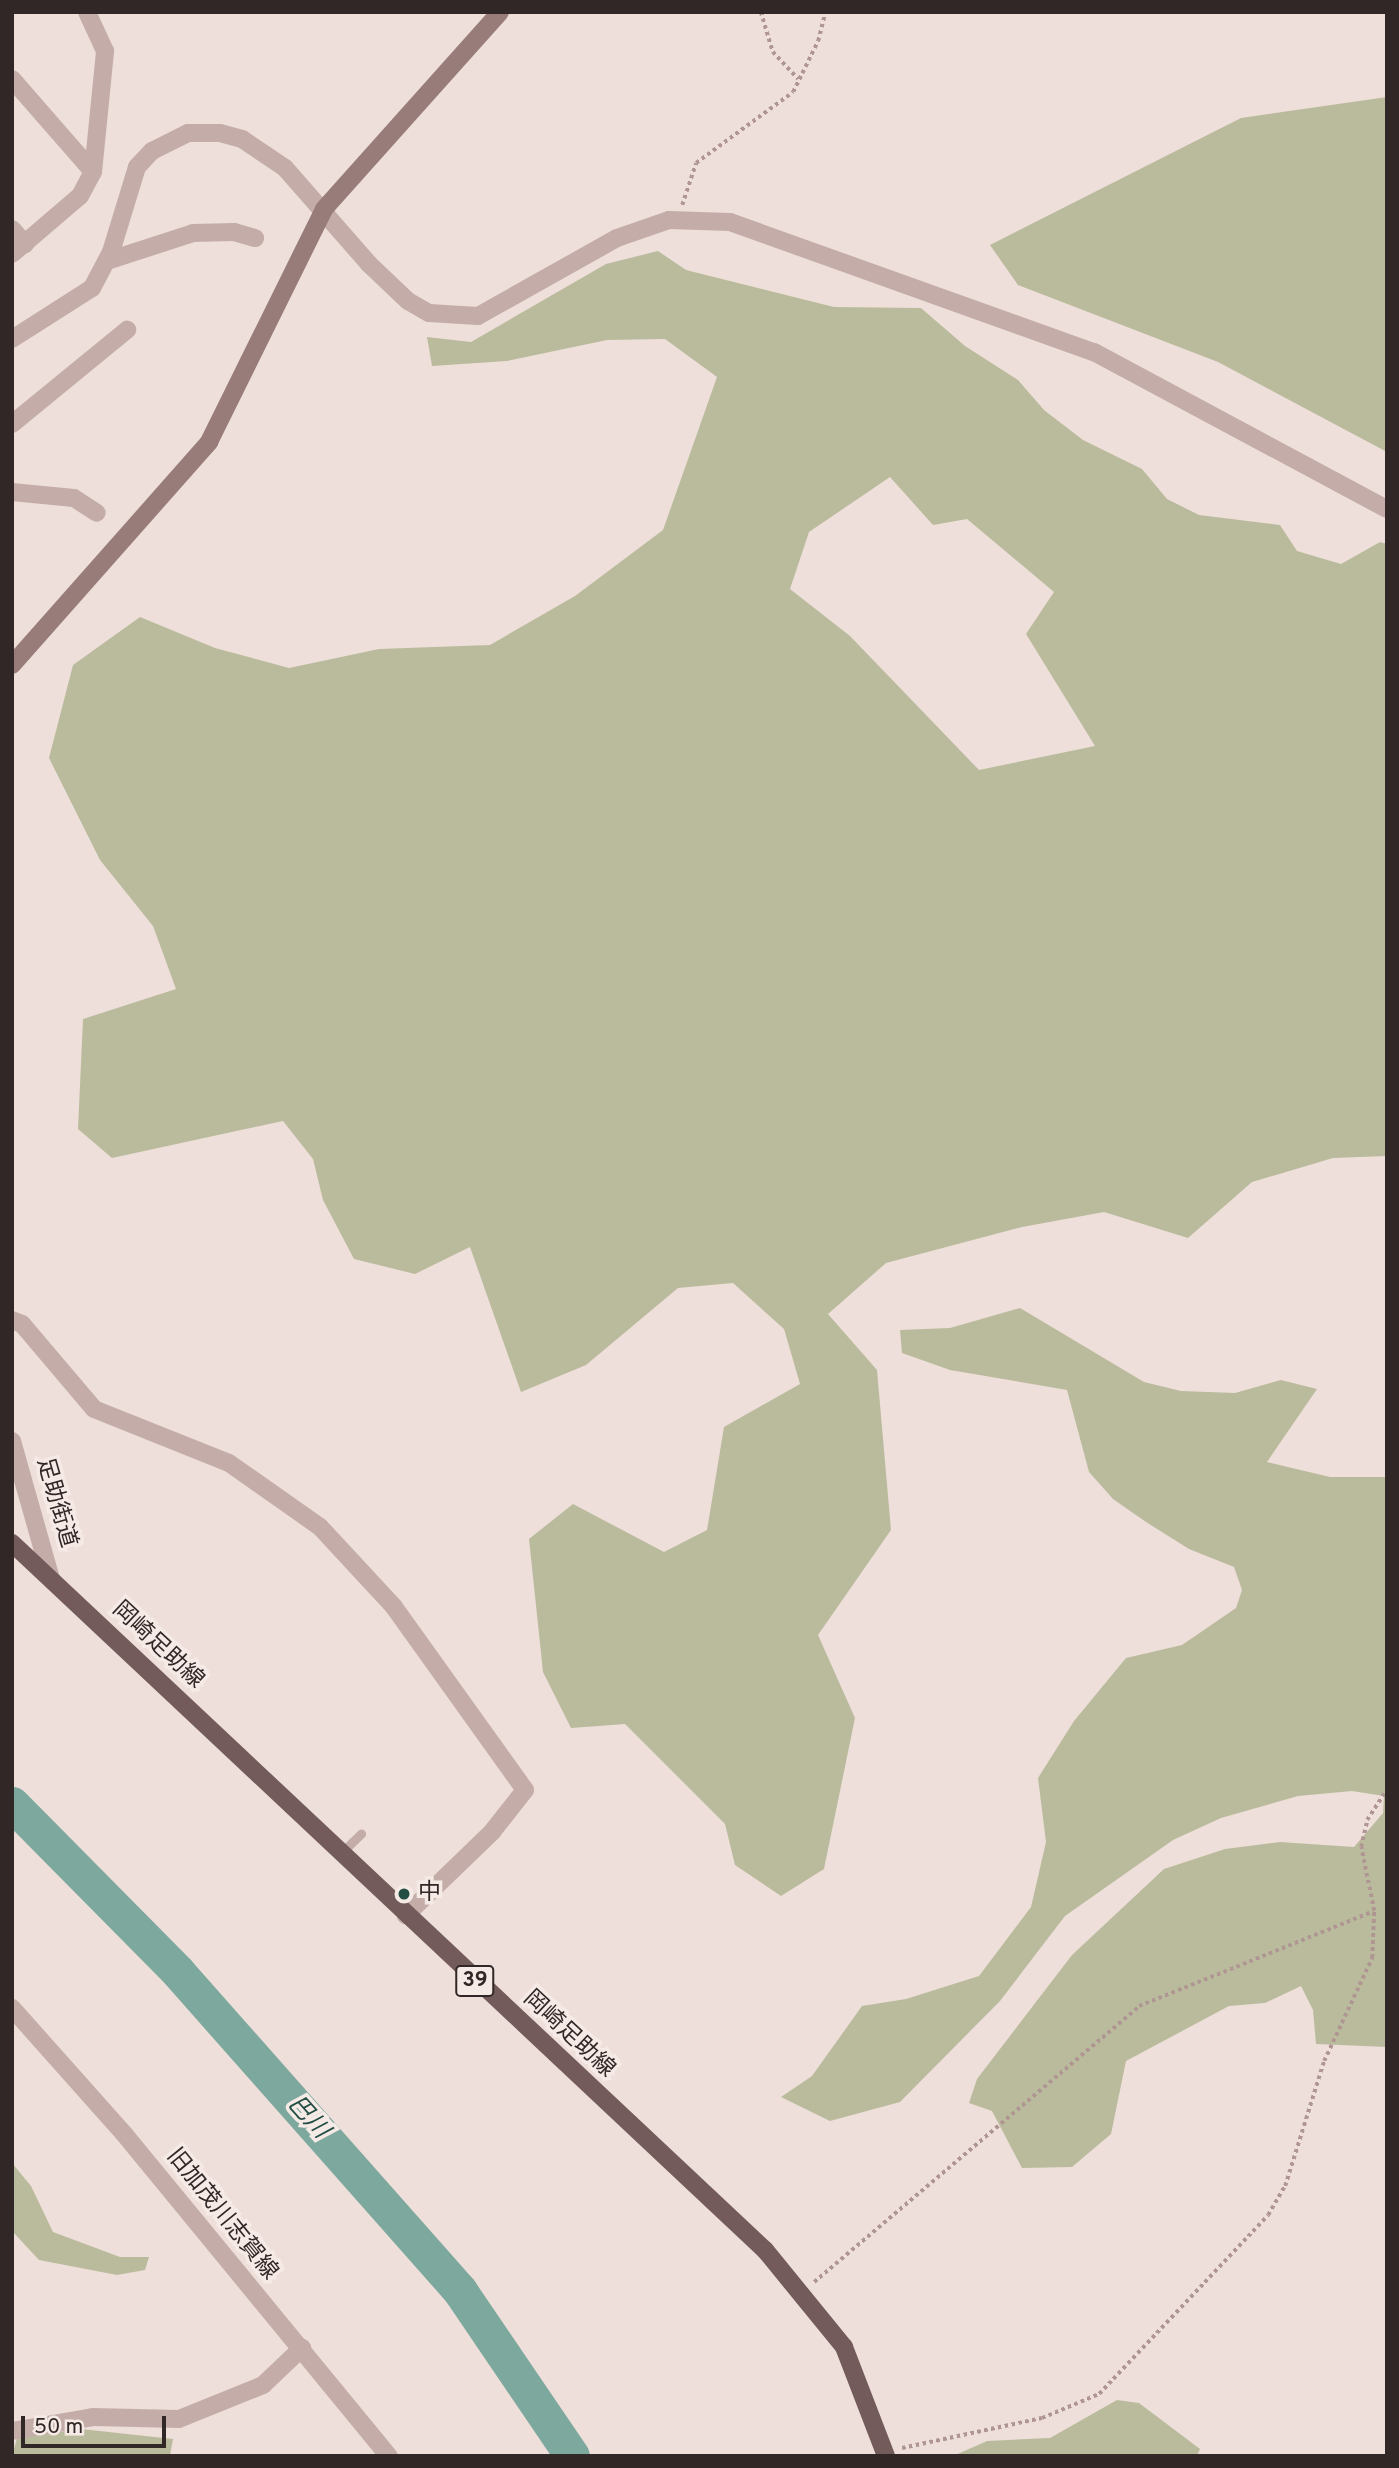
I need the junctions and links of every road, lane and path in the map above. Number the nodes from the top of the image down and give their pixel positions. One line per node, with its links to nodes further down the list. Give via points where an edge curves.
1 (87, 12): 7 (street, via 105,51)
2 (500, 12): 8 (street)
3 (761, 12): 6 (path, via 773,52)
4 (825, 12): 6 (path, via 818,41)
5 (12, 79): 7 (street)
6 (798, 79): 9 (path, via 793,92 696,163)
7 (93, 173): 12 (street, via 80,196)
8 (324, 209): 9 (street, via 408,301 452,317 478,316 617,238); 13 (street, via 285,168 242,139 188,133 152,150 137,167); 20 (street, via 209,442)
9 (681, 221): 18 (street, via 730,222 1094,352)
10 (12, 229): 12 (street)
11 (255, 238): 13 (street, via 234,232 193,233)
12 (19, 249)
13 (107, 261): 15 (street, via 80,298)
14 (127, 330): 16 (street)
15 (12, 339)
16 (12, 424)
17 (12, 492): 19 (street, via 74,498)
18 (1387, 509)
19 (97, 513)
20 (12, 665)
21 (12, 1320): 29 (street, via 22,1324 93,1409 121,1425 229,1463 320,1527 394,1607 525,1790 492,1832)
22 (12, 1441): 24 (street, 足助街道)
23 (12, 1543): 24 (main road, 岡崎足助線 / 39)
24 (51, 1579): 27 (main road, 岡崎足助線 / 39)
25 (1387, 1789): 28 (path, via 1362,1833 1360,1858)
26 (361, 1834): 27 (lane)
27 (341, 1853): 29 (main road, 岡崎足助線 / 39)
28 (1374, 1911): 31 (path, via 1139,2006); 34 (path, via 1372,1958 1324,2061 1286,2186 1268,2215 1099,2394 1042,2418)
29 (406, 1915): 31 (main road, 岡崎足助線 / 39, via 765,2250)
30 (12, 2008): 32 (street, 旧加茂川志賀線)
31 (802, 2293): 34 (main road, 岡崎足助線 / 39, via 860,2379)
32 (302, 2348): 33 (street, via 263,2385 179,2419 93,2417); 35 (street, 旧加茂川志賀線)
33 (12, 2431)
34 (886, 2454)
35 (389, 2456)

